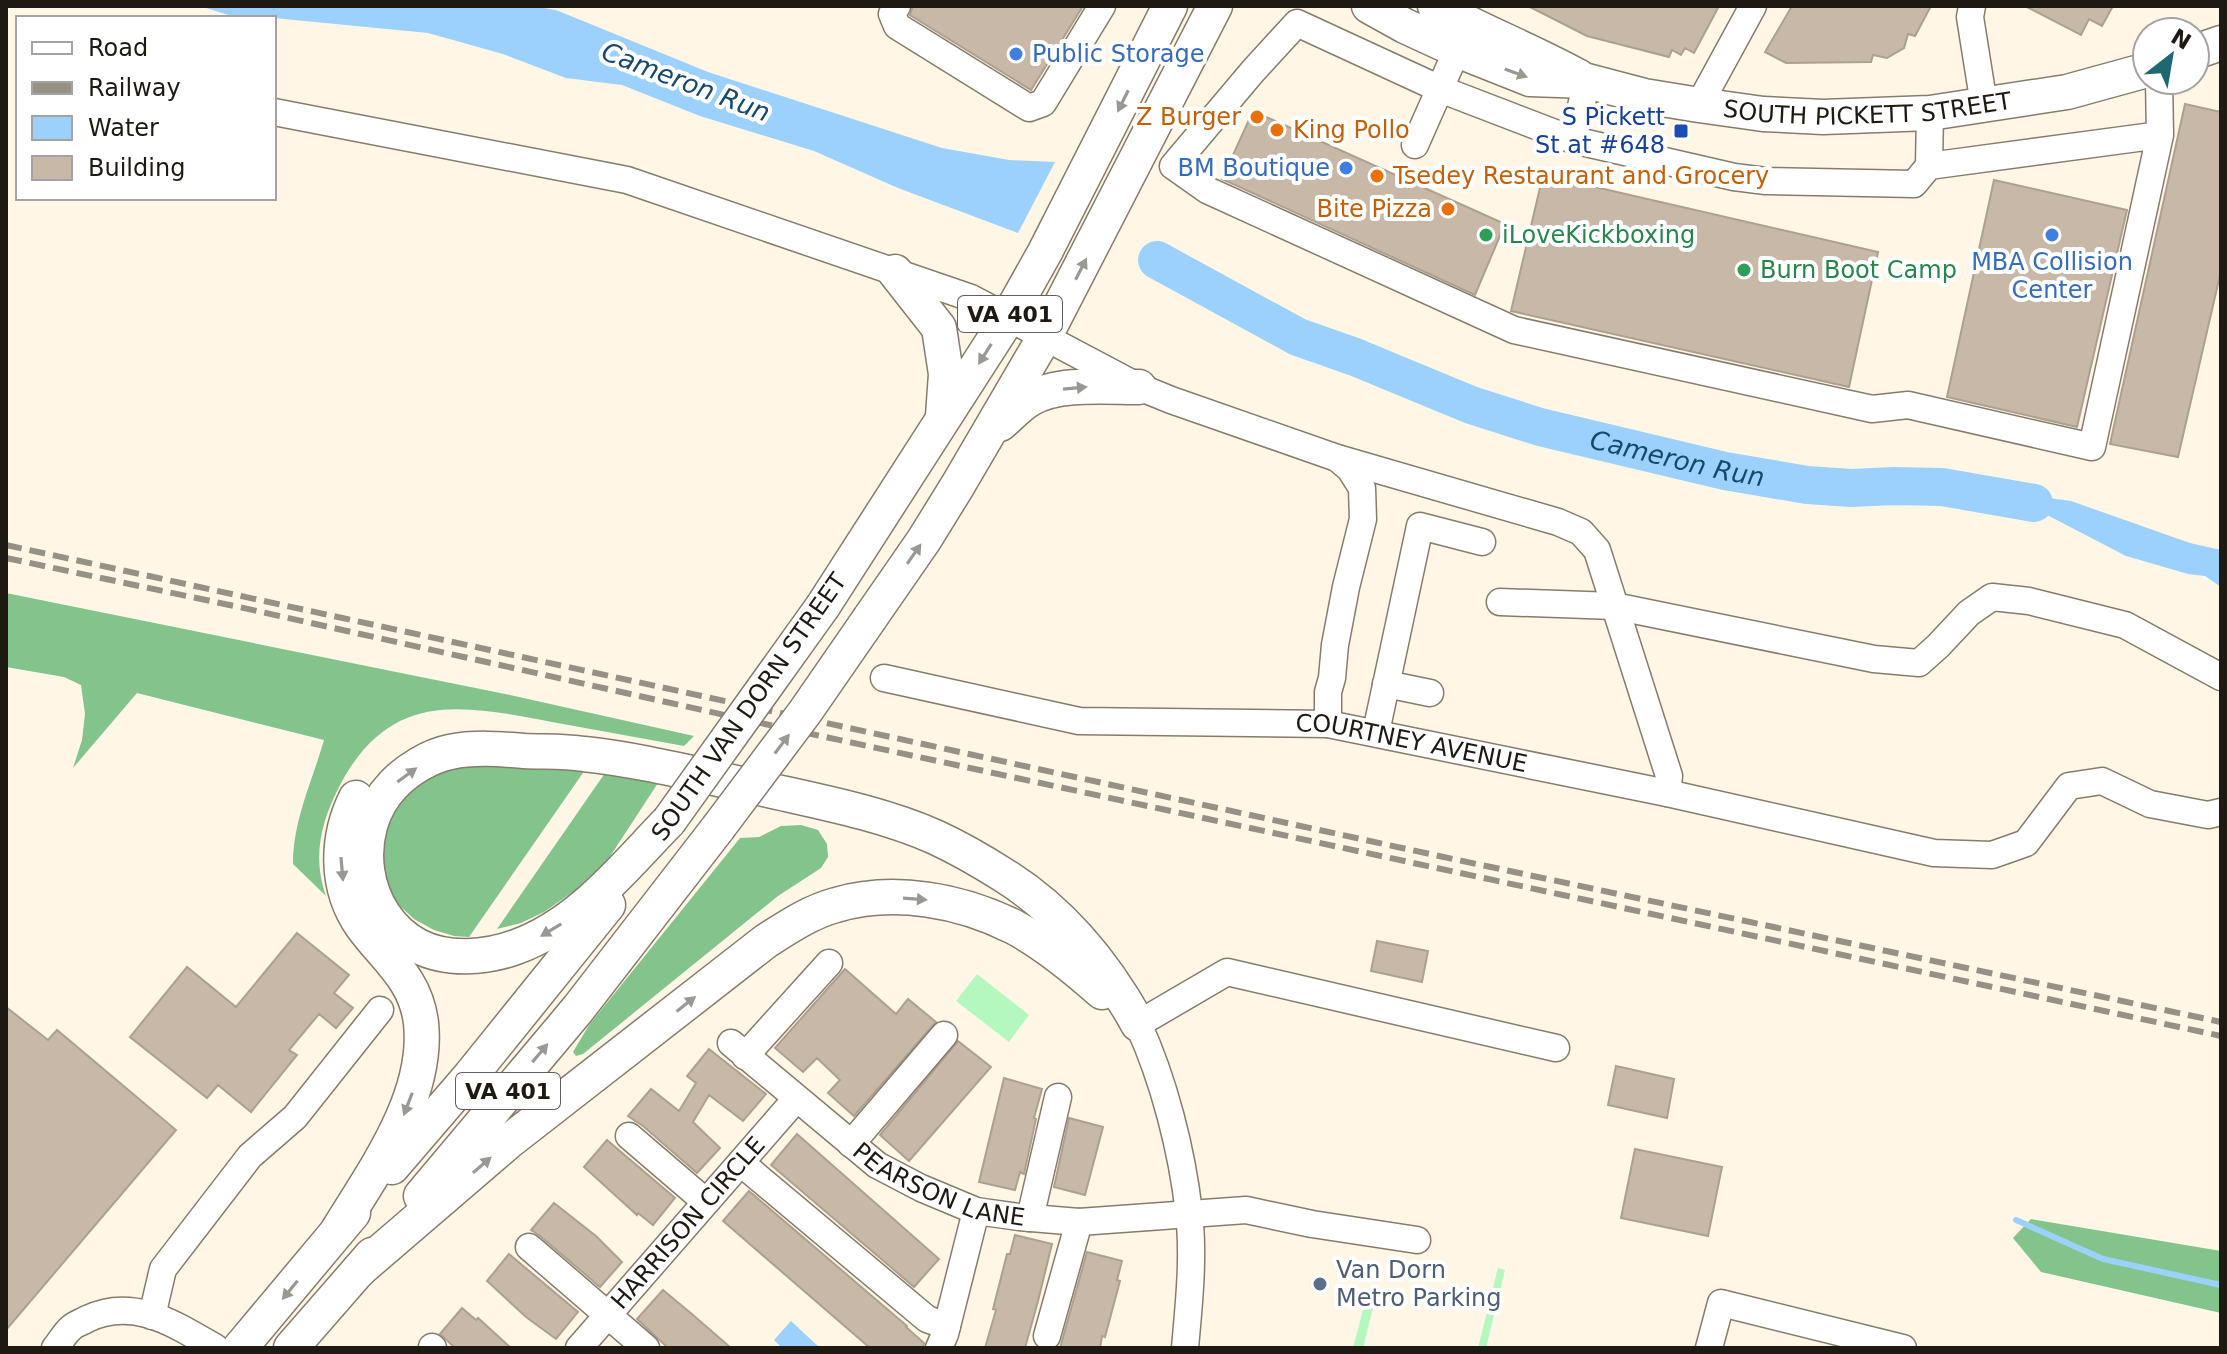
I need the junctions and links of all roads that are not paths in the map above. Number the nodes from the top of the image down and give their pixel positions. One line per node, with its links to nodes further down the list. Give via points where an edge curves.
1 (897, 6): 2 (street, via 892,14 897,26 1029,108 1043,103)
2 (1102, 6)
3 (1170, 6): 24 (main road, SOUTH VAN DORN STREET / VA 401, one-way to 24)
4 (1215, 6): 25 (main road, SOUTH VAN DORN STREET / VA 401, one-way to 4)
5 (1369, 6): 10 (main road, SOUTH PICKETT STREET)
6 (1435, 6): 12 (main road, SOUTH PICKETT STREET)
7 (1753, 6): 15 (street)
8 (1972, 6): 16 (street)
9 (1303, 15): 13 (street); 19 (street, via 1173,166 1207,190 1514,330 1872,409 1908,405 2092,447)
10 (1457, 50): 12 (main road, SOUTH PICKETT STREET, one-way to 12, via 1530,79); 13 (street)
11 (2131, 74): 16 (main road, SOUTH PICKETT STREET, via 2067,92)
12 (1587, 81): 15 (main road, SOUTH PICKETT STREET); 20 (street)
13 (1440, 89): 20 (street); 21 (street)
14 (2159, 96): 19 (street)
15 (1699, 105): 18 (main road, SOUTH PICKETT STREET, via 1823,117)
16 (1984, 105): 18 (main road, SOUTH PICKETT STREET)
17 (276, 112): 23 (street, via 627,180)
18 (1930, 113): 22 (street)
19 (2160, 135): 22 (street)
20 (1573, 140): 22 (street, via 1766,181 1914,184)
21 (1415, 145)
22 (1929, 166)
23 (895, 272): 24 (street, via 971,298); 27 (main road, via 939,328 946,374)
24 (1008, 318): 25 (street); 27 (main road, SOUTH VAN DORN STREET / VA 401, one-way to 27)
25 (1044, 338): 26 (street); 28 (main road, SOUTH VAN DORN STREET / VA 401)
26 (1139, 387): 28 (main road, one-way to 26, via 1043,393); 29 (street)
27 (942, 421): 42 (main road, SOUTH VAN DORN STREET / VA 401, bridge, via 823,606)
28 (985, 437): 61 (main road, SOUTH VAN DORN STREET / VA 401, one-way to 28, bridge, via 578,1009 718,828 924,540)
29 (1337, 458): 32 (street, via 1581,532 1597,550); 37 (street, via 1362,488 1363,519 1335,645)
30 (1482, 542): 35 (street, via 1420,526)
31 (1500, 602): 32 (street)
32 (1614, 606): 33 (street, via 1874,659 1919,663 1992,597 2029,601 2125,625); 40 (street, via 1669,776)
33 (2221, 677)
34 (884, 678): 37 (street, COURTNEY AVENUE, via 1079,721)
35 (1386, 684): 36 (street); 38 (street)
36 (1430, 693)
37 (1328, 724): 38 (street, COURTNEY AVENUE)
38 (1376, 732): 40 (street, COURTNEY AVENUE)
39 (584, 754): 42 (main road, one-way to 39, via 571,918 513,948 455,956 416,945 395,928 381,911 366,865 370,821 394,784 449,752); 45 (main road, via 839,806 973,856 1058,918 1104,969); 58 (main road, one-way to 58, via 495,732 433,734 377,767 354,802 341,846 347,897 361,925 415,996 421,1051 408,1106)
40 (1667, 793): 41 (street, COURTNEY AVENUE, via 1934,853 1992,855 2026,843 2069,786 2102,781 2150,804 2208,815)
41 (2221, 812)
42 (669, 821): 58 (main road, SOUTH VAN DORN STREET / VA 401, via 599,917)
43 (829, 963): 49 (street, PEARSON LANE, via 738,1049)
44 (380, 1010): 63 (street, via 295,1117 250,1156 163,1269)
45 (1138, 1024): 47 (street, via 1227,972); 55 (street, via 1160,1081); 61 (main road, one-way to 45, via 508,1142 766,941 834,905 865,898 920,898 981,913 1047,948)
46 (944, 1035): 51 (street)
47 (1556, 1048)
48 (1058, 1097): 56 (street)
49 (796, 1099): 51 (street, PEARSON LANE); 52 (street, HARRISON CIRCLE)
50 (629, 1136): 53 (street)
51 (851, 1144): 54 (street, PEARSON LANE, via 900,1178)
52 (741, 1163): 53 (street, HARRISON CIRCLE); 65 (street)
53 (706, 1202): 62 (street, HARRISON CIRCLE)
54 (976, 1211): 56 (street, PEARSON LANE); 65 (street)
55 (1189, 1213): 57 (street, PEARSON LANE); 59 (street, PEARSON LANE, via 1246,1210); 72 (street)
56 (1030, 1218): 57 (street, PEARSON LANE)
57 (1079, 1222): 64 (street)
58 (338, 1230): 68 (main road, SOUTH VAN DORN STREET / VA 401, one-way to 68)
59 (1417, 1240)
60 (529, 1247): 62 (street)
61 (359, 1270): 69 (main road, SOUTH VAN DORN STREET / VA 401)
62 (608, 1315): 70 (street, HARRISON CIRCLE); 71 (street)
63 (152, 1316): 66 (street, via 136,1310 96,1315 71,1327); 67 (street)
64 (1047, 1336)
65 (943, 1337)
66 (55, 1348)
67 (216, 1348)
68 (240, 1348)
69 (291, 1348)
70 (579, 1348)
71 (646, 1348)
72 (1185, 1348)
73 (1709, 1348): 74 (street, via 1721,1303)
74 (1903, 1348)

